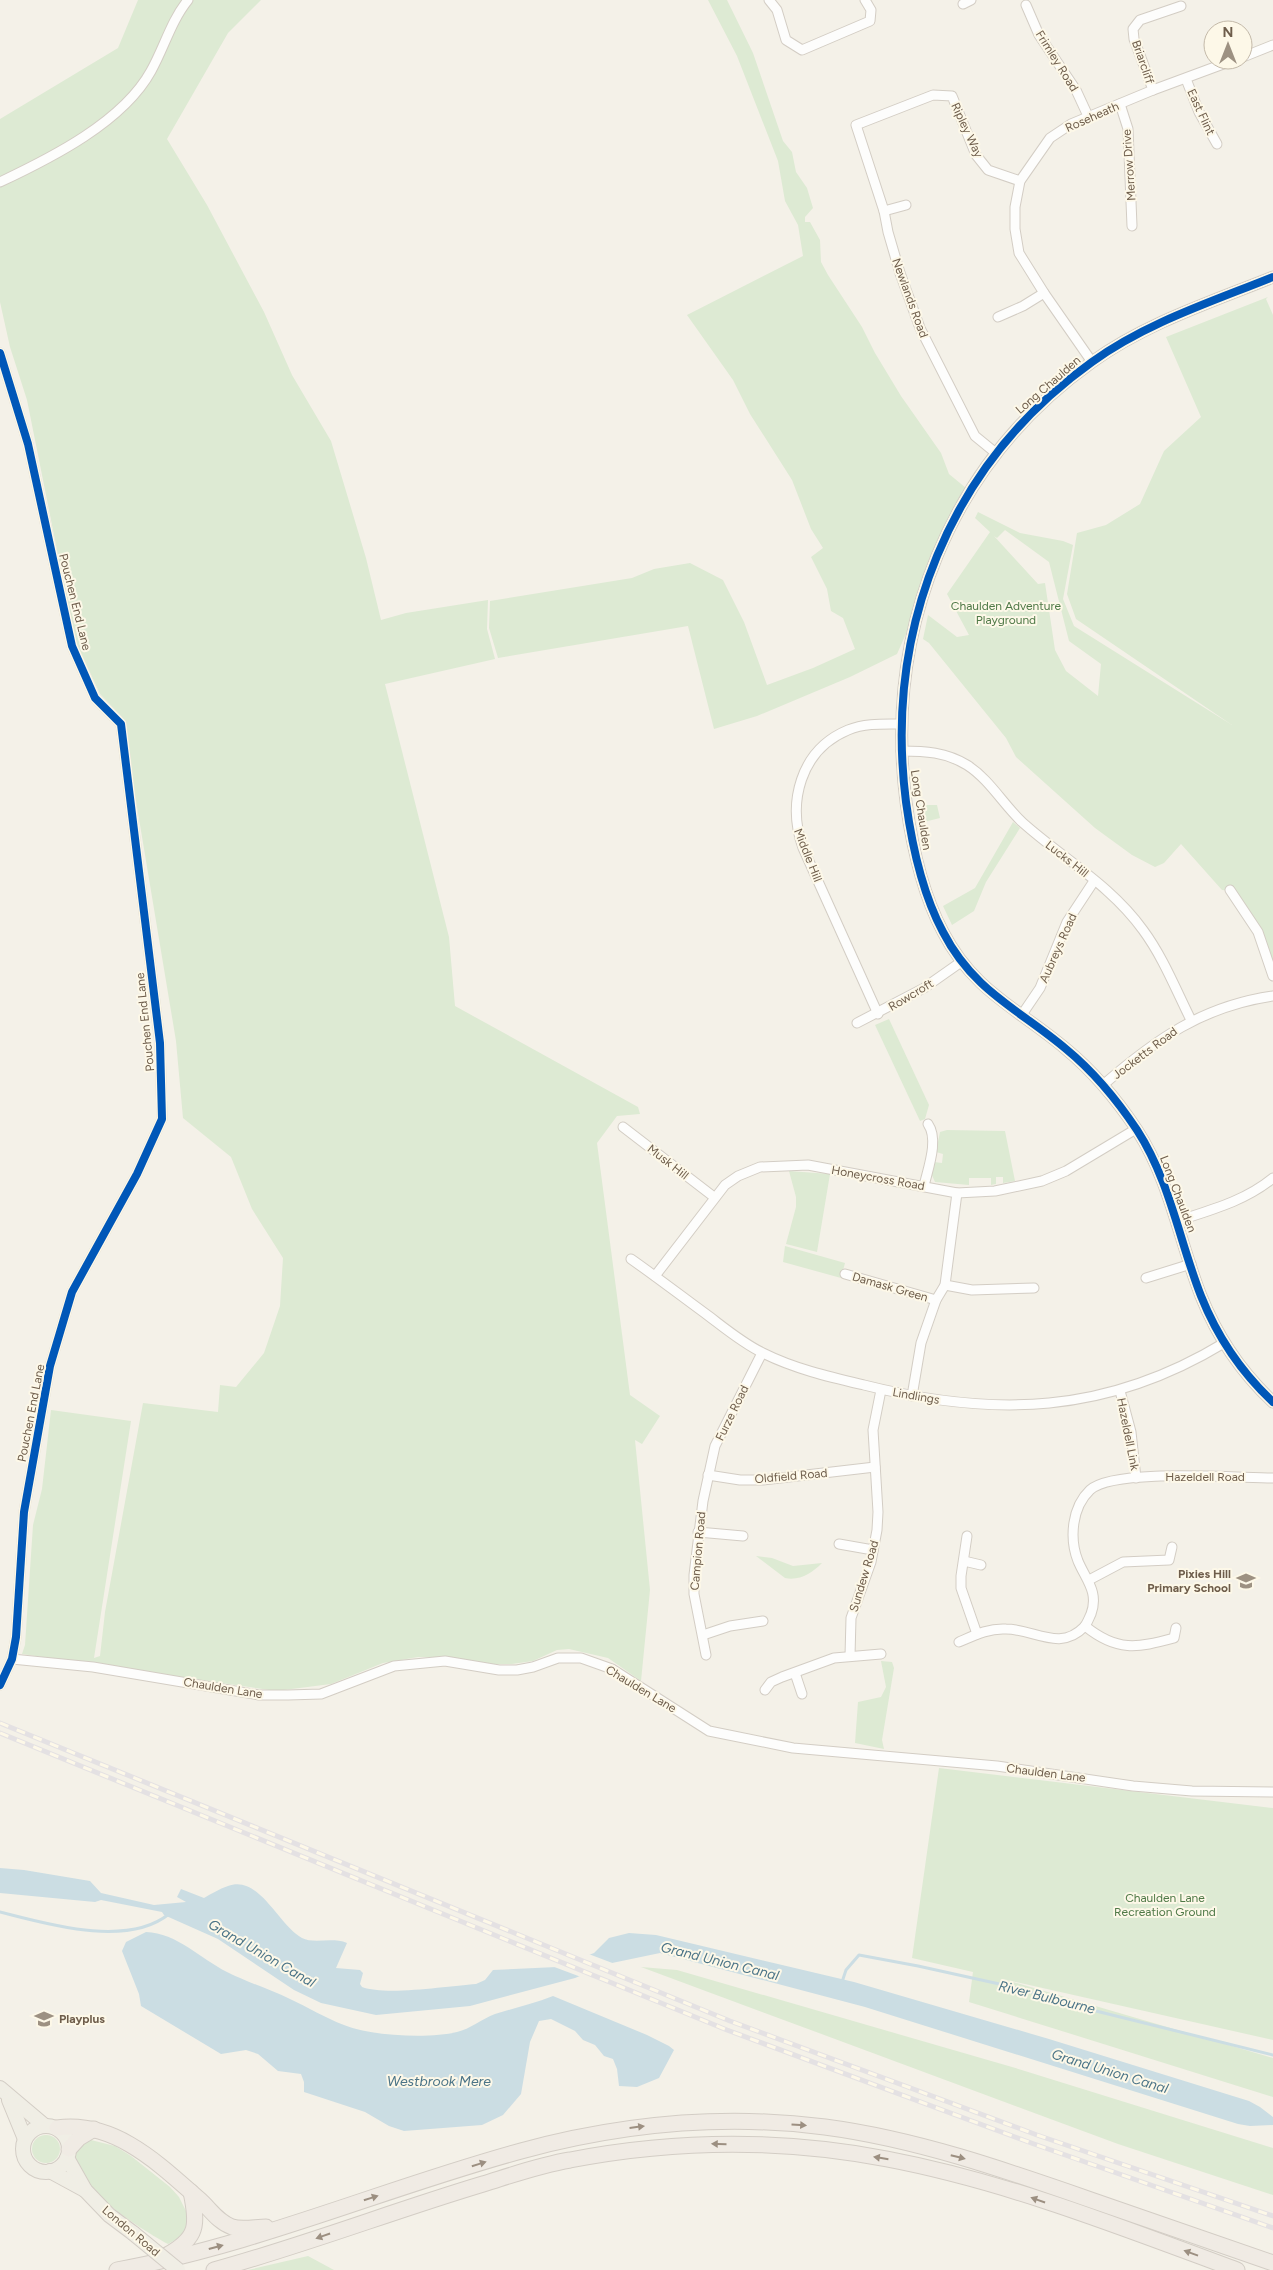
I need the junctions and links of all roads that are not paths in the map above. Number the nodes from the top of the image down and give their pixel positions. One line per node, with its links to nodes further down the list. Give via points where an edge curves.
1 (188, 0): 16 (street, via 151,72 134,95 113,115 51,158)
2 (769, 0): 3 (street, via 777,10 786,40 802,50 870,21 871,10)
3 (865, 0)
4 (1026, 5): 12 (street, Frimley Road, via 1039,35 1076,90)
5 (1181, 6): 10 (street, Briarcliff, via 1140,20 1133,29)
6 (1273, 45): 7 (street)
7 (1253, 53)
8 (1209, 70): 9 (street, Roseheath)
9 (1186, 79): 10 (street, Roseheath); 14 (street, East Flint)
10 (1153, 90): 11 (street, Roseheath)
11 (1120, 104): 12 (street, Roseheath); 19 (street, Merrow Drive, via 1128,129)
12 (1088, 116): 15 (street, Roseheath, via 1050,138)
13 (856, 125): 15 (street, Ripley Way, via 933,95 952,96 976,155 988,170); 18 (street, Newlands Road)
14 (1217, 144)
15 (1020, 181): 21 (street, Roseheath, via 1015,207 1019,253)
16 (0, 182)
17 (906, 205): 18 (street)
18 (884, 211): 25 (street, Newlands Road, via 920,328 975,436)
19 (1132, 226)
20 (1273, 277): 24 (street, Long Chaulden, via 1161,322)
21 (1044, 293): 22 (street); 24 (street, Roseheath)
22 (998, 316)
23 (0, 353): 82 (street, Pouchen End Lane, via 28,444 72,646 95,698 121,724 162,1081 162,1119 138,1174 72,1292 50,1366 24,1512)
24 (1092, 362): 25 (street, Long Chaulden, via 1042,403)
25 (997, 454): 26 (street, Long Chaulden, via 960,507 927,577 910,648)
26 (902, 724): 27 (street, Long Chaulden); 33 (street, Middle Hill, via 862,726 833,738 809,762 797,790 795,805 795,823 803,848)
27 (901, 751): 28 (street, Lucks Hill, via 934,752 968,766 1023,823); 30 (street, Long Chaulden, via 911,837 923,882 943,932)
28 (1094, 881): 34 (street, Aubreys Road, via 1067,922 1040,988); 35 (street, Lucks Hill, via 1112,894 1144,930)
29 (1230, 890): 31 (street, via 1258,932)
30 (961, 962): 33 (street, Rowcroft); 34 (street, Long Chaulden, via 983,987)
31 (1273, 976)
32 (1273, 996): 35 (street, Jocketts Road, via 1216,1010)
33 (878, 1014): 36 (street, Rowcroft)
34 (1021, 1016): 37 (street, Long Chaulden, via 1064,1047)
35 (1191, 1020): 37 (street, Jocketts Road, via 1164,1036)
36 (857, 1023)
37 (1103, 1085): 40 (street, Long Chaulden)
38 (928, 1124): 42 (street, via 932,1144)
39 (623, 1127): 44 (street, Musk Hill)
40 (1136, 1129): 43 (street, Honeycross Road, via 1066,1171 1042,1181 1017,1188); 45 (street, Long Chaulden, via 1160,1171)
41 (1273, 1178): 45 (street, via 1222,1207)
42 (924, 1186): 43 (street, Honeycross Road); 44 (street, Honeycross Road, via 808,1165 772,1166 738,1176)
43 (958, 1193): 51 (street)
44 (714, 1197): 49 (street, Honeycross Road)
45 (1177, 1221): 47 (street, Long Chaulden)
46 (631, 1259): 49 (street, Lindlings)
47 (1191, 1264): 50 (street); 54 (street, Long Chaulden, via 1200,1294)
48 (845, 1274): 53 (street, Damask Green)
49 (655, 1276): 55 (street, Lindlings)
50 (1146, 1278)
51 (945, 1286): 52 (street, via 972,1290); 53 (street)
52 (1034, 1288)
53 (936, 1300): 58 (street, via 920,1343)
54 (1224, 1343): 57 (street, Lindlings, via 1177,1369); 59 (street, Long Chaulden, via 1246,1374)
55 (762, 1353): 56 (street, Lindlings, via 815,1373); 61 (street, Furze Road, via 715,1446)
56 (881, 1390): 58 (street, Lindlings); 60 (street, Sundew Road, via 873,1430)
57 (1120, 1391): 58 (street, Lindlings, via 1022,1406); 62 (street, Hazeldell Link, via 1131,1432)
58 (912, 1396)
59 (1273, 1402)
60 (875, 1467): 61 (street, Oldfield Road, via 763,1480); 69 (street, Sundew Road, via 878,1512)
61 (708, 1475): 64 (street, Campion Road)
62 (1136, 1478): 63 (street, Hazeldell Road); 72 (street, Hazeldell Road, via 1100,1484 1079,1505 1075,1515 1075,1546 1078,1561)
63 (1273, 1478)
64 (698, 1532): 65 (street); 77 (street, Campion Road, via 694,1594)
65 (743, 1536)
66 (967, 1536): 70 (street)
67 (839, 1544): 69 (street)
68 (1172, 1547): 72 (street, via 1169,1560 1123,1562)
69 (873, 1550): 81 (street, Sundew Road, via 851,1618)
70 (964, 1561): 71 (street); 76 (street, via 961,1588)
71 (981, 1565)
72 (1089, 1580): 74 (street, Hazeldell Road, via 1094,1600)
73 (763, 1621): 77 (street, via 730,1626)
74 (1085, 1626): 75 (street, via 1120,1646 1143,1646 1174,1638); 76 (street, via 1059,1640 1006,1628)
75 (1176, 1628)
76 (977, 1634): 78 (street)
77 (703, 1635): 80 (street, Campion Road)
78 (959, 1642)
79 (881, 1654): 81 (street)
80 (706, 1655)
81 (850, 1656): 83 (street, via 834,1658)
82 (12, 1659): 84 (street, Pouchen End Lane); 87 (street, Chaulden Lane, via 93,1666 259,1695 288,1695 321,1694 394,1666 445,1662 517,1670 533,1668 558,1658 581,1658 612,1669 709,1731 793,1748 997,1766 1133,1786)
83 (795, 1673): 85 (street, via 771,1682); 86 (street)
84 (0, 1684)
85 (765, 1690)
86 (802, 1694)
87 (1273, 1792)
88 (3, 2090): 89 (main road, via 23,2109); 91 (main road)
89 (51, 2127): 90 (highway); 91 (main road, via 33,2130); 92 (main road, via 66,2137)
90 (94, 2129): 92 (highway, via 79,2138); 95 (highway, via 128,2143)
91 (25, 2139): 93 (main road, via 23,2153 30,2165 43,2172)
92 (68, 2153): 93 (main road, via 57,2169); 94 (main road, London Road)
93 (50, 2171): 94 (main road, London Road)
94 (86, 2190): 100 (main road, London Road, bridge, via 110,2215)
95 (191, 2192): 96 (highway, via 220,2221 233,2227); 98 (highway, via 196,2216 192,2235 182,2246)
96 (287, 2226): 97 (highway, one-way to 97, via 432,2178 564,2141 684,2122 742,2121 824,2127 878,2136 972,2160); 98 (highway, one-way to 96)
97 (1273, 2263)
98 (149, 2264): 99 (highway)
99 (117, 2270)
100 (178, 2270)
101 (214, 2270): 102 (highway, one-way to 101, via 1006,2189 916,2166 838,2152 701,2144 640,2148 568,2160 436,2198)
102 (1237, 2270)

